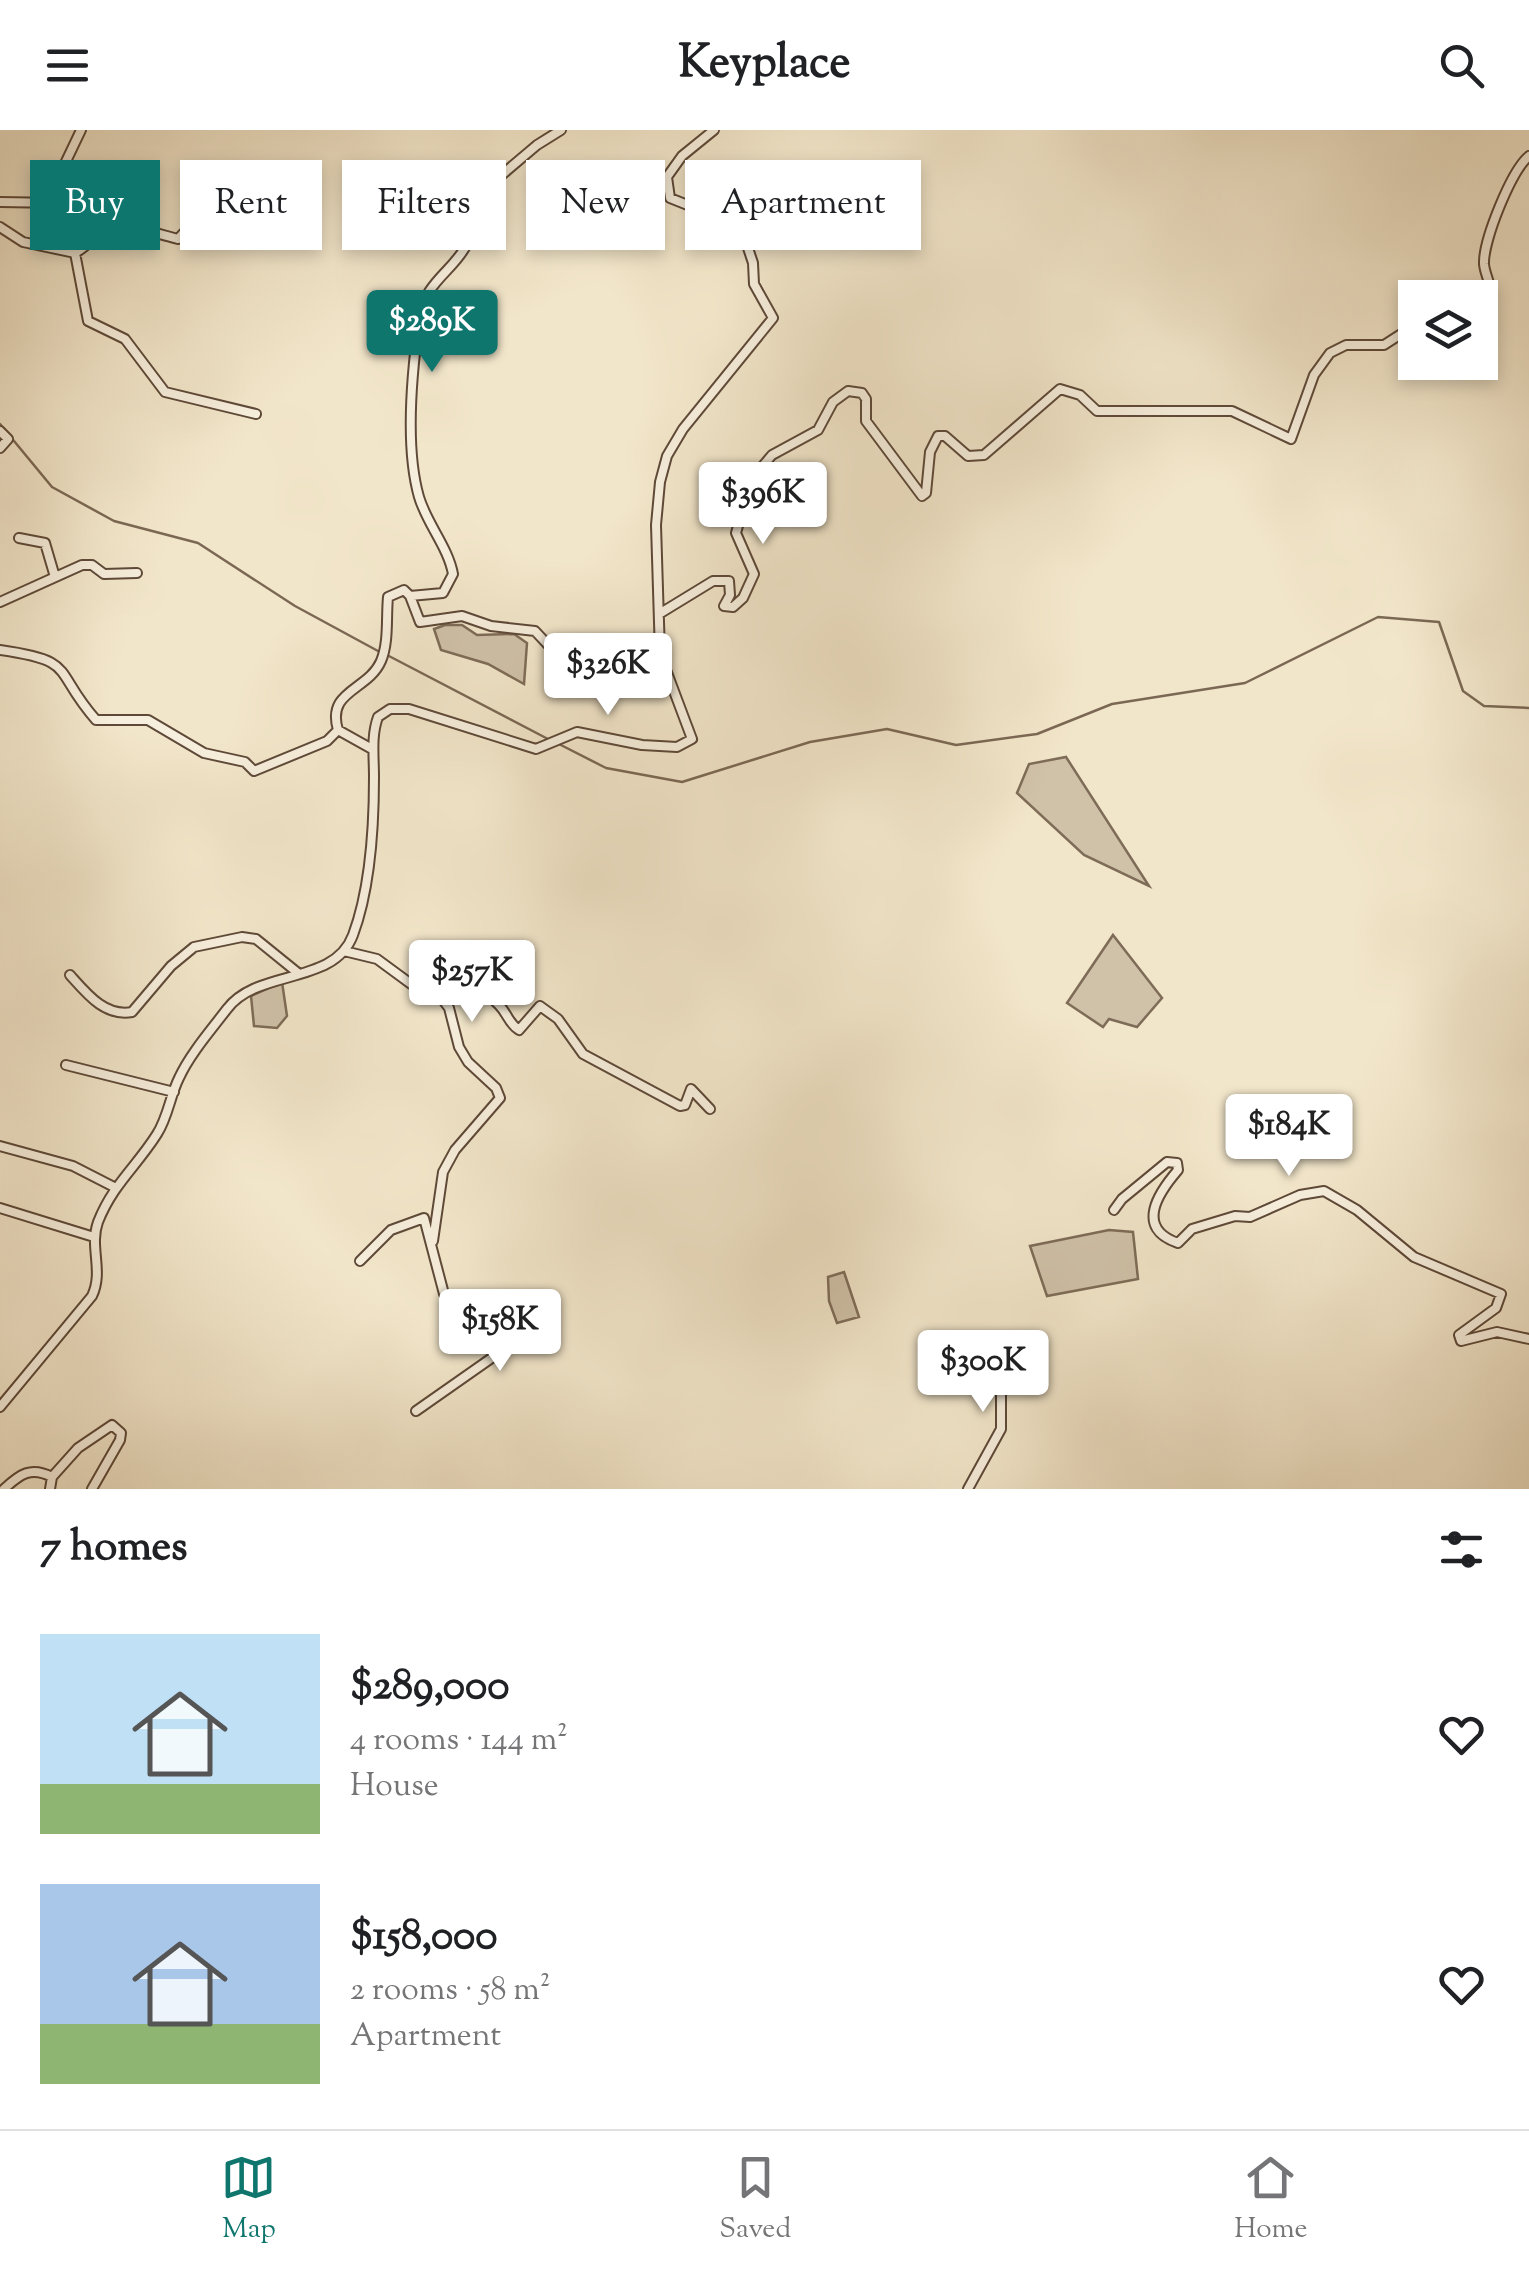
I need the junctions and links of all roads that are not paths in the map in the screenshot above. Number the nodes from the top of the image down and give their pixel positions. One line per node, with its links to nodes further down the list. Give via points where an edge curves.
1 (80, 130): 5 (street, via 60,174 61,202)
2 (560, 130): 17 (street, via 480,189 471,201 474,234 421,309 413,372 416,479 454,574 443,593)
3 (714, 130): 19 (street, via 668,177 670,198 743,233 754,284 773,318 667,456 656,525)
4 (1529, 156): 9 (street, via 1513,178 1484,261)
5 (0, 202)
6 (0, 227): 8 (street, via 24,242)
7 (180, 237): 8 (street, via 115,230)
8 (75, 254): 11 (street, via 88,321 126,339 165,392)
9 (1490, 280)
10 (1398, 336): 19 (street, via 1384,345 1330,352 1290,438 1232,411 1097,411 1080,395 1060,390 984,454 968,456 938,436 922,496 866,421 862,393 848,391 833,402 818,430 772,454 751,480 736,532 753,565 753,584 743,598 724,606 729,581 712,581)
11 (256, 414)
12 (0, 431): 13 (street, via 8,439)
13 (0, 448)
14 (19, 538): 16 (street, via 45,543)
15 (137, 573): 16 (street, via 104,574 88,564)
16 (55, 578): 18 (street)
17 (410, 596): 21 (street, via 420,622 462,616 535,630); 22 (street, via 404,590 388,597 380,662 337,704)
18 (0, 602)
19 (659, 614): 23 (street, via 660,654 689,742 642,745 577,732 536,748 398,708 378,717)
20 (0, 650): 22 (street, via 62,667 96,720 148,720 204,753 245,762 254,771 327,741)
21 (584, 675)
22 (338, 730): 23 (street)
23 (372, 748): 24 (street, via 364,889)
24 (344, 951): 25 (street); 27 (street, via 377,959 412,984)
25 (298, 973): 26 (street, via 256,939 194,948 142,1004 124,1014 89,996); 29 (street, via 244,991 228,1006)
26 (70, 975)
27 (430, 984): 30 (street, via 466,982 519,1030 540,1006 583,1054 680,1106 696,1091); 36 (street, via 450,1008 459,1046 500,1098 443,1172)
28 (66, 1064): 29 (street)
29 (174, 1092): 32 (street, via 154,1139)
30 (710, 1108)
31 (0, 1146): 32 (street, via 73,1166)
32 (116, 1188): 35 (street)
33 (0, 1208): 35 (street)
34 (1114, 1210): 38 (street, via 1167,1162 1178,1170 1152,1210 1160,1230 1178,1243 1192,1229 1324,1192 1358,1210 1414,1257 1501,1294 1496,1308 1459,1335 1461,1342 1498,1332)
35 (94, 1237): 40 (street, via 98,1282 92,1296)
36 (432, 1241): 37 (street, via 424,1218 410,1220 379,1238); 41 (street, via 444,1294 483,1308 525,1312 528,1326)
37 (360, 1261)
38 (1529, 1339)
39 (1001, 1342): 46 (street, via 1002,1429)
40 (0, 1407)
41 (416, 1411)
42 (52, 1477): 43 (street, via 23,1472); 44 (street); 45 (street, via 112,1425 120,1440)
43 (4, 1489)
44 (50, 1489)
45 (92, 1489)
46 (968, 1489)

